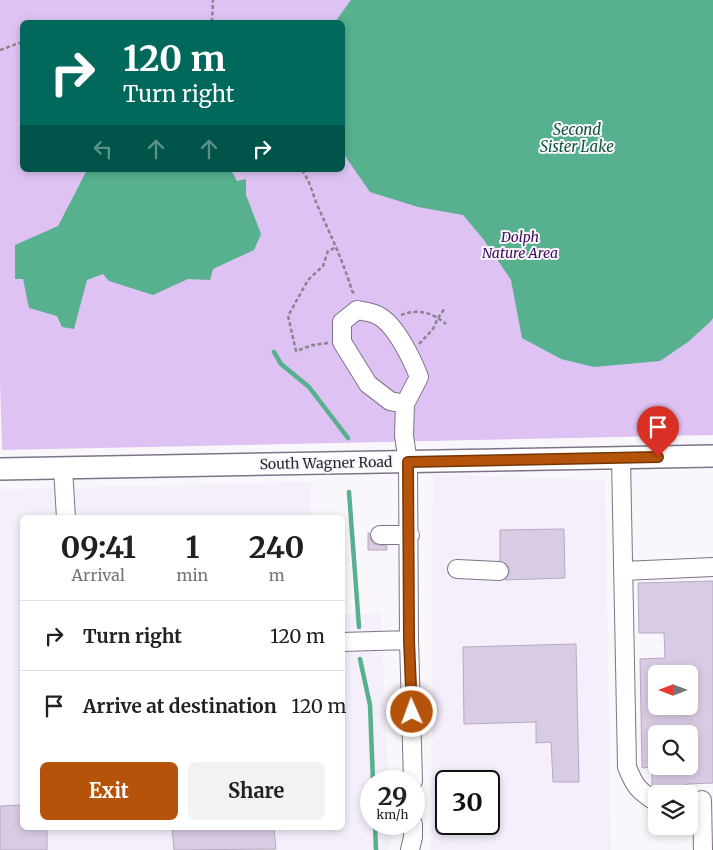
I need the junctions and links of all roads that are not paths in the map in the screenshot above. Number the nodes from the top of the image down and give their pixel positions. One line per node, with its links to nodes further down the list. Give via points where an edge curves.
1 (405, 404): 1 (street, via 390,401 368,384 342,342 342,322 357,310 377,315 388,323 410,354 419,377); 4 (street, via 404,436)
2 (713, 456): 3 (main road, South Wagner Road)
3 (621, 458): 4 (main road, South Wagner Road); 13 (street)
4 (408, 462): 5 (main road, South Wagner Road); 9 (street)
5 (63, 468): 6 (main road, South Wagner Road); 7 (street)
6 (0, 469)
7 (66, 515)
8 (380, 535): 9 (street)
9 (410, 535): 14 (street)
10 (713, 567): 13 (street)
11 (457, 569): 12 (street)
12 (499, 570)
13 (623, 571): 17 (street, via 628,767 633,783)
14 (409, 640): 15 (street); 16 (street)
15 (345, 642)
16 (413, 770)
17 (648, 797)
18 (701, 800): 21 (street)
19 (413, 835): 20 (street)
20 (410, 850)
21 (703, 850)

